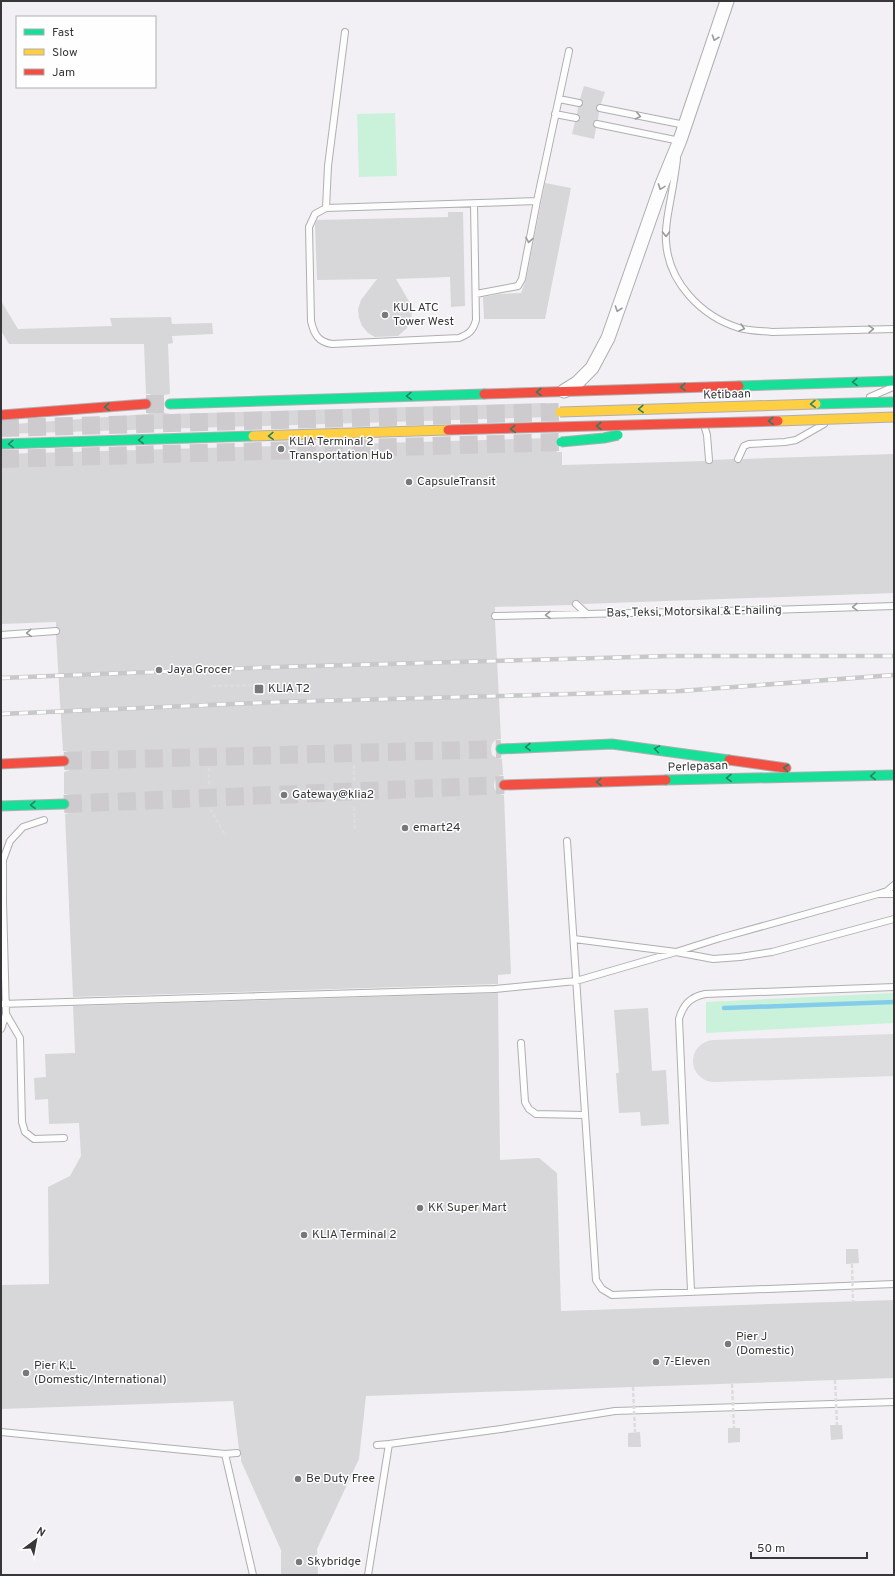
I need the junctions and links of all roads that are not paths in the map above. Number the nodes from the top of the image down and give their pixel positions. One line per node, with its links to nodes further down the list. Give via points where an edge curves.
1 (727, 1): 10 (street, one-way to 10)
2 (345, 32): 14 (lane, via 328,166)
3 (569, 51): 4 (lane)
4 (559, 99): 5 (lane); 7 (lane)
5 (579, 104)
6 (600, 108): 10 (lane, one-way to 10)
7 (555, 114): 8 (lane); 12 (lane)
8 (576, 118)
9 (597, 124): 11 (lane)
10 (685, 125): 11 (street)
11 (680, 140): 16 (lane, one-way to 16, via 666,226 666,242 673,273 693,300 722,321 754,331); 20 (street, one-way to 20, via 602,350 585,376)
12 (536, 201): 13 (lane); 15 (lane, one-way to 15, via 522,279 518,286)
13 (474, 204): 14 (lane); 15 (lane)
14 (326, 208): 15 (lane, via 315,214 309,227 311,321 317,337 324,343 459,338 469,334 474,328)
15 (476, 294)
16 (894, 329)
17 (894, 381): 19 (main road, one-way to 19)
18 (894, 387): 34 (lane, via 871,396 796,440 744,446)
19 (647, 388): 20 (main road); 21 (lane)
20 (564, 391): 25 (main road, one-way to 25)
21 (670, 397)
22 (676, 400): 28 (lane)
23 (894, 402): 26 (main road, Ketibaan, one-way to 26, bridge)
24 (146, 404): 29 (main road, one-way to 29)
25 (170, 404)
26 (761, 406): 27 (main road, Ketibaan, one-way to 27, bridge); 32 (main road, bridge, via 604,438)
27 (560, 412)
28 (695, 413)
29 (5, 414)
30 (894, 417): 33 (main road, one-way to 33, bridge)
31 (700, 419): 35 (lane, via 705,426)
32 (561, 442)
33 (1, 444)
34 (738, 459)
35 (709, 460)
36 (576, 604): 38 (lane)
37 (894, 606): 38 (lane, Bas, Teksi, Motorsikal & E-hailing, one-way to 38)
38 (586, 614): 39 (lane, Bas, Teksi, Motorsikal & E-hailing, one-way to 39)
39 (495, 616)
40 (56, 631): 41 (lane, one-way to 41)
41 (1, 635)
42 (501, 749): 46 (main road, one-way to 42, via 612,744)
43 (64, 762): 44 (main road)
44 (1, 764)
45 (894, 775): 46 (main road, Perlepasan, one-way to 46)
46 (852, 777): 47 (main road, Perlepasan, one-way to 47)
47 (504, 785)
48 (64, 804): 49 (main road, one-way to 49)
49 (1, 806)
50 (44, 820): 60 (lane, via 23,827 10,841 3,860)
51 (567, 841): 56 (lane)
52 (894, 885): 53 (lane)
53 (878, 894): 54 (lane); 57 (lane)
54 (894, 894)
55 (894, 919): 57 (lane, via 772,952 740,957 713,959)
56 (574, 939): 57 (lane); 58 (lane)
57 (676, 952): 58 (lane)
58 (576, 981): 60 (lane, via 495,989); 64 (lane)
59 (894, 987): 67 (lane, via 705,994 691,998 685,1005 679,1019)
60 (4, 1004): 61 (lane)
61 (6, 1014): 62 (lane); 65 (lane, via 20,1038 22,1122 25,1132 34,1139)
62 (1, 1029)
63 (521, 1043): 64 (lane, via 525,1102 529,1109 536,1114)
64 (585, 1115): 67 (lane, via 596,1280 599,1285 612,1295)
65 (64, 1138)
66 (894, 1284): 67 (lane)
67 (691, 1291)
68 (894, 1402): 70 (lane, via 615,1411)
69 (1, 1432): 73 (lane)
70 (390, 1444): 71 (lane); 75 (lane)
71 (377, 1445)
72 (237, 1453): 73 (lane)
73 (225, 1454): 74 (lane)
74 (253, 1575)
75 (368, 1575)

